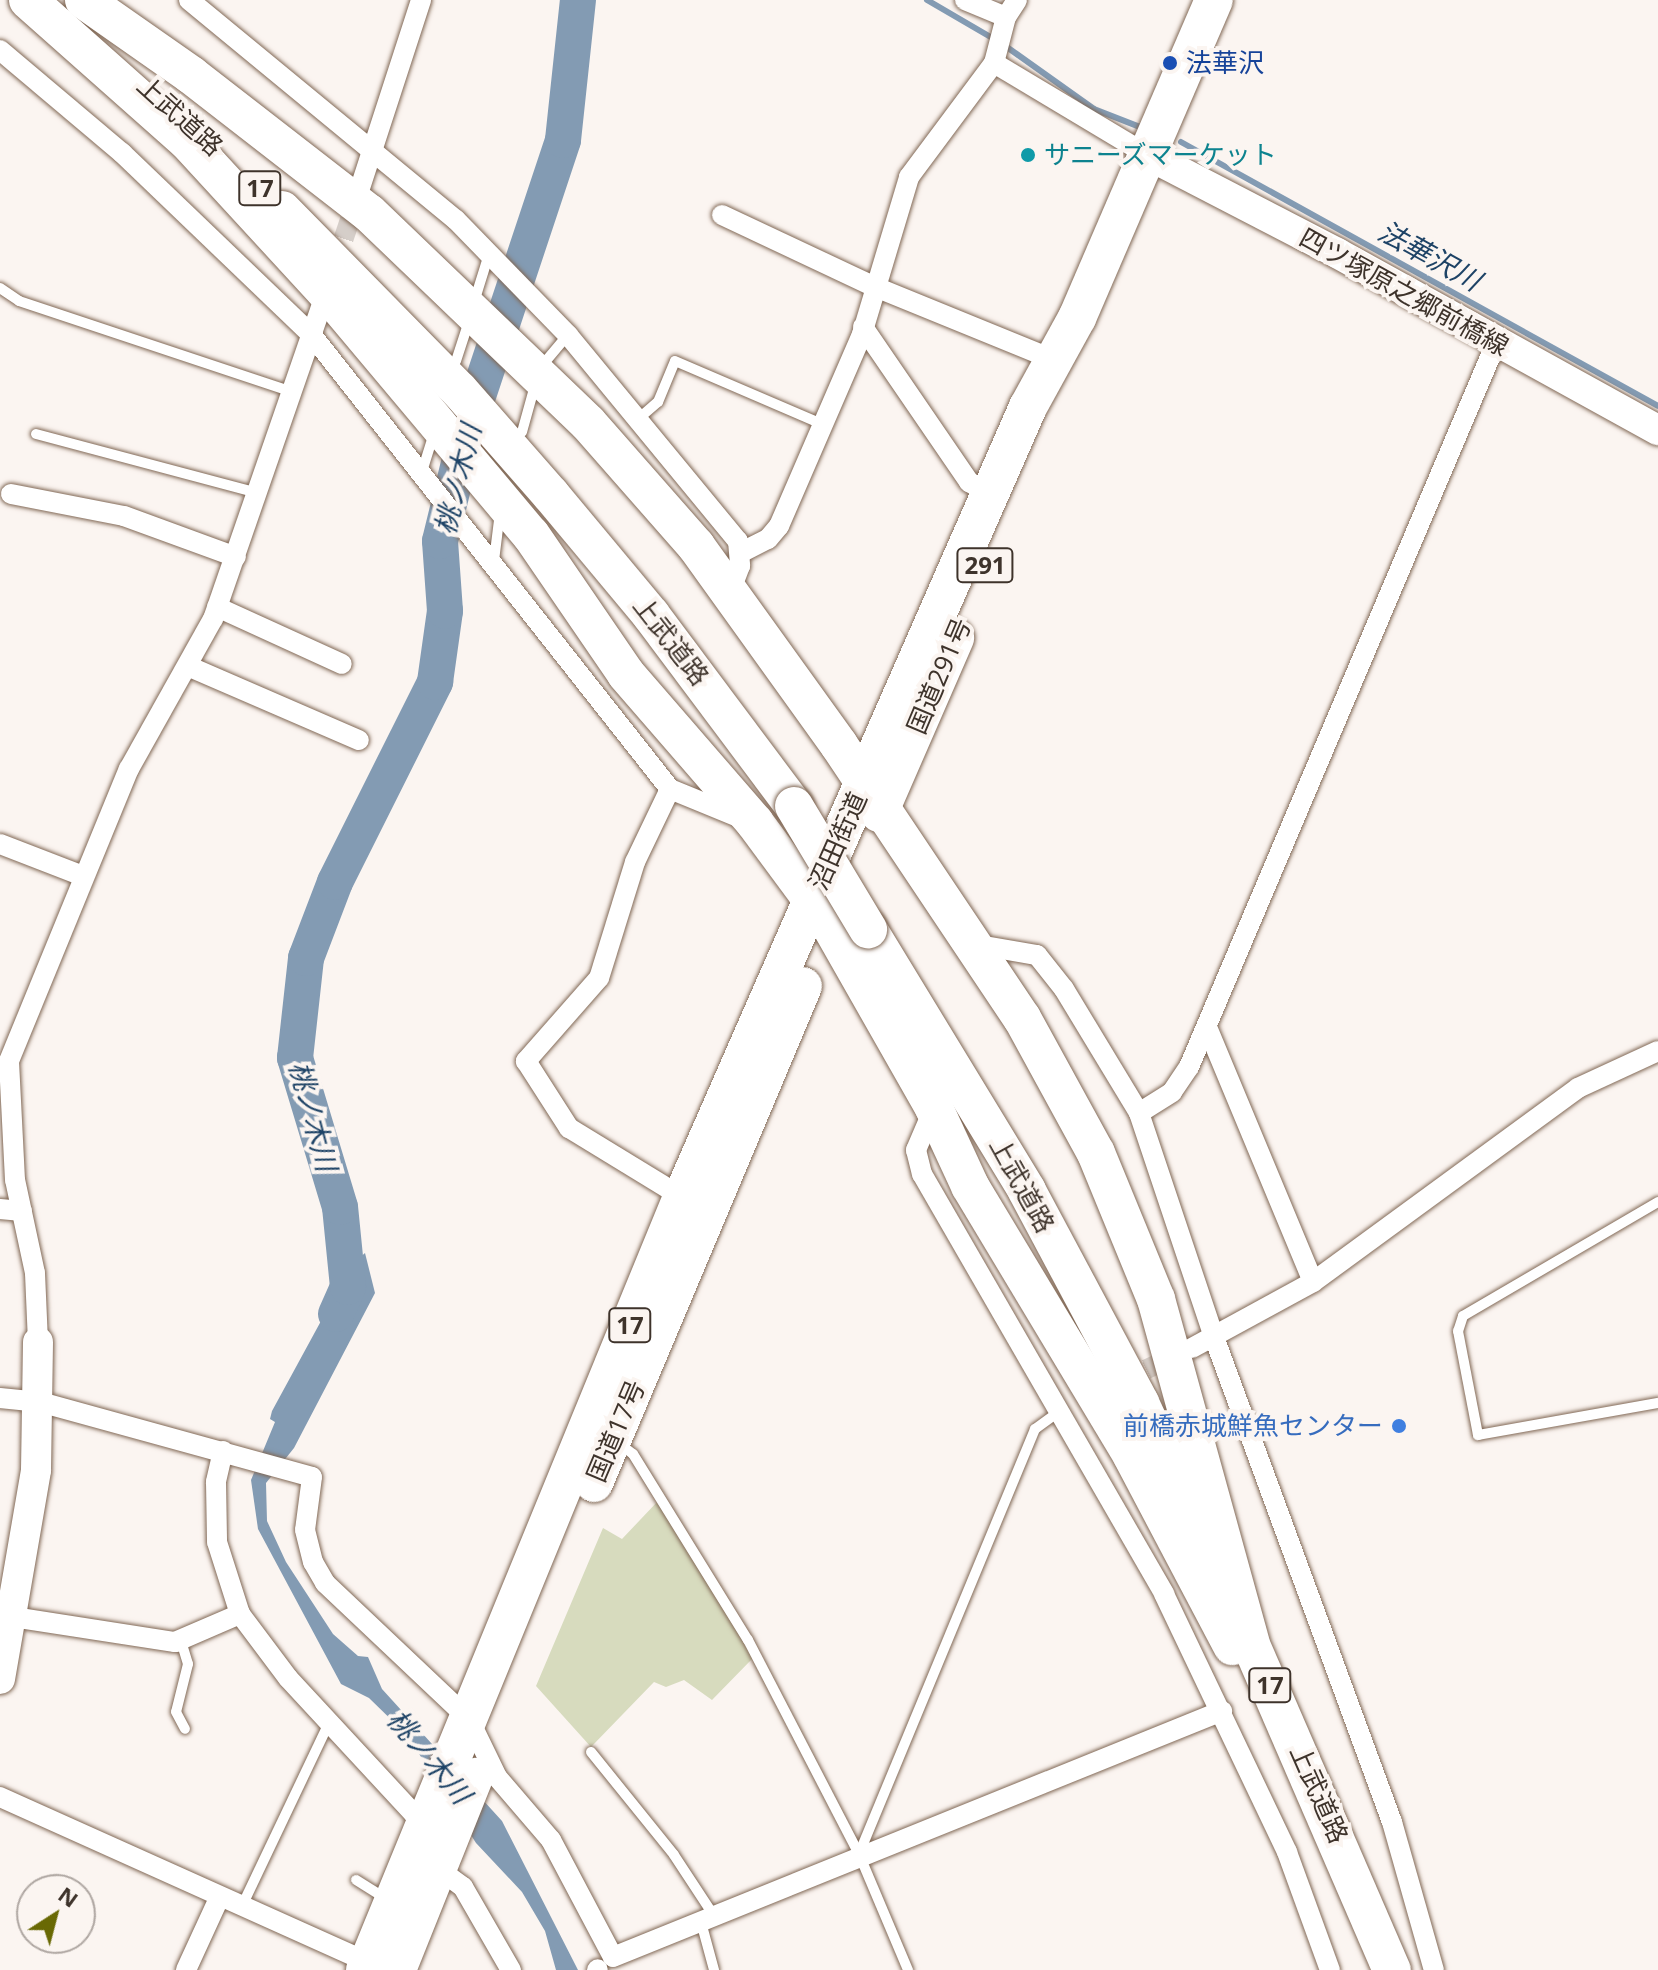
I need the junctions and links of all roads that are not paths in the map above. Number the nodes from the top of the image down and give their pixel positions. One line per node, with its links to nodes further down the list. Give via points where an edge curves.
1 (28, 0): 31 (highway, via 187,141 336,303)
2 (47, 0): 27 (highway, 上武道路 / 17, via 252,181)
3 (84, 0): 19 (highway, via 317,170)
4 (189, 0): 11 (street)
5 (421, 0): 11 (street)
6 (965, 0): 8 (street)
7 (1214, 0): 12 (highway, 国道291号 / 291)
8 (1012, 8): 10 (street)
9 (0, 50): 22 (street, via 122,153)
10 (994, 63): 12 (street); 16 (street, via 909,177)
11 (375, 149): 13 (street); 15 (street)
12 (1148, 155): 20 (highway, 国道291号 / 291); 24 (main road, 四ツ塚原之郷前橋線)
13 (360, 188)
14 (722, 215): 16 (street)
15 (493, 257): 19 (lane); 23 (street)
16 (873, 286): 21 (street); 25 (street)
17 (3, 297): 28 (lane)
18 (324, 298): 22 (street)
19 (474, 313): 26 (highway); 27 (lane)
20 (1077, 318): 25 (highway, 国道291号 / 291); 49 (highway, 国道291号 / 291, via 1060,380)
21 (863, 327): 30 (street); 39 (street, via 969,482)
22 (311, 334): 28 (street); 35 (street)
23 (568, 335): 26 (lane); 29 (street)
24 (1496, 343): 32 (main road, 四ツ塚原之郷前橋線); 55 (street)
25 (1054, 360): 39 (highway, 国道291号 / 291)
26 (536, 371): 34 (lane); 43 (highway, via 624,458)
27 (457, 376): 34 (highway, 上武道路 / 17)
28 (293, 392): 36 (street)
29 (637, 420): 30 (lane, via 658,402 675,361); 40 (street)
30 (822, 424): 40 (street, via 779,526 768,539)
31 (438, 430): 35 (lane); 38 (highway)
32 (1658, 430)
33 (36, 434): 36 (lane)
34 (514, 438): 77 (highway, 上武道路 / 17, bridge, via 794,806 1027,1191 1140,1403)
35 (426, 482): 41 (street)
36 (258, 493): 42 (street)
37 (11, 494): 42 (street, via 124,516)
38 (501, 494): 41 (lane); 50 (highway, via 626,674)
39 (991, 494): 49 (highway, 国道291号 / 291)
40 (742, 552): 43 (street)
41 (487, 554): 48 (street)
42 (236, 557): 44 (street)
43 (729, 594): 49 (highway)
44 (217, 607): 45 (street); 46 (street)
45 (342, 664)
46 (190, 667): 47 (street); 52 (street, via 129,769)
47 (359, 740)
48 (670, 789): 50 (street); 59 (street, via 635,862 599,978 526,1061 569,1128)
49 (873, 794): 53 (highway, 国道17号 / 17); 54 (highway)
50 (755, 823): 53 (highway)
51 (0, 844): 52 (street)
52 (83, 876): 62 (street, via 9,1061 15,1180)
53 (820, 912): 57 (highway); 59 (highway, 国道17号 / 17); 72 (highway, 国道17号 / 17)
54 (973, 944): 58 (street, via 1037,955 1064,989); 77 (highway, via 1022,1018 1096,1153 1156,1299)
55 (1207, 1027): 58 (street, via 1172,1092); 63 (street)
56 (1658, 1051): 63 (street, via 1578,1088)
57 (934, 1108): 71 (street, via 916,1150 922,1174); 77 (highway, via 970,1186)
58 (1139, 1113): 64 (street)
59 (682, 1197): 82 (highway, 国道17号 / 17)
60 (1658, 1202): 70 (lane, via 1463,1316 1458,1331 1478,1435)
61 (0, 1209): 62 (street)
62 (22, 1211): 65 (street, via 35,1273)
63 (1313, 1282): 64 (street)
64 (1214, 1337): 66 (street); 102 (street, via 1392,1822)
65 (38, 1342): 69 (main road)
66 (1192, 1348)
67 (0, 1398): 69 (street)
68 (1079, 1401): 71 (street)
69 (40, 1402): 73 (street); 75 (main road, via 31,1513)
70 (1658, 1403)
71 (1057, 1413): 79 (street, via 1164,1594); 86 (lane, via 1035,1429)
72 (612, 1440): 82 (highway, 国道17号 / 17); 86 (lane, via 633,1454 729,1606)
73 (223, 1451): 74 (street, via 216,1482 217,1542); 82 (street, via 312,1477 305,1530 325,1583)
74 (240, 1614): 76 (street); 80 (street, via 270,1658)
75 (13, 1617): 76 (street); 78 (main road)
76 (181, 1641): 81 (lane, via 188,1664 176,1712)
77 (1241, 1643): 100 (highway, 上武道路 / 17); 101 (highway, 上武道路 / 17)
78 (0, 1679)
79 (1222, 1711): 86 (street); 99 (street, via 1287,1852)
80 (330, 1721): 85 (street, via 414,1814); 91 (lane)
81 (185, 1729)
82 (471, 1751): 85 (highway, 国道17号 / 17); 93 (street, via 551,1840)
83 (591, 1752): 92 (lane, via 674,1855)
84 (0, 1797): 89 (street)
85 (438, 1819): 87 (highway, 国道17号 / 17); 90 (highway, 国道17号 / 17)
86 (859, 1854): 92 (street); 98 (lane)
87 (437, 1868): 94 (highway, 国道17号 / 17); 96 (street, via 463,1887)
88 (356, 1880): 90 (lane)
89 (220, 1896): 91 (street); 95 (street)
90 (393, 1903): 94 (highway, 国道17号 / 17)
91 (242, 1906): 94 (street)
92 (707, 1919): 93 (street); 97 (lane)
93 (607, 1966)
94 (377, 1967)
95 (186, 1970)
96 (511, 1970)
97 (714, 1970)
98 (908, 1970)
99 (1330, 1970)
100 (1366, 1970)
101 (1392, 1970)
102 (1434, 1970)

